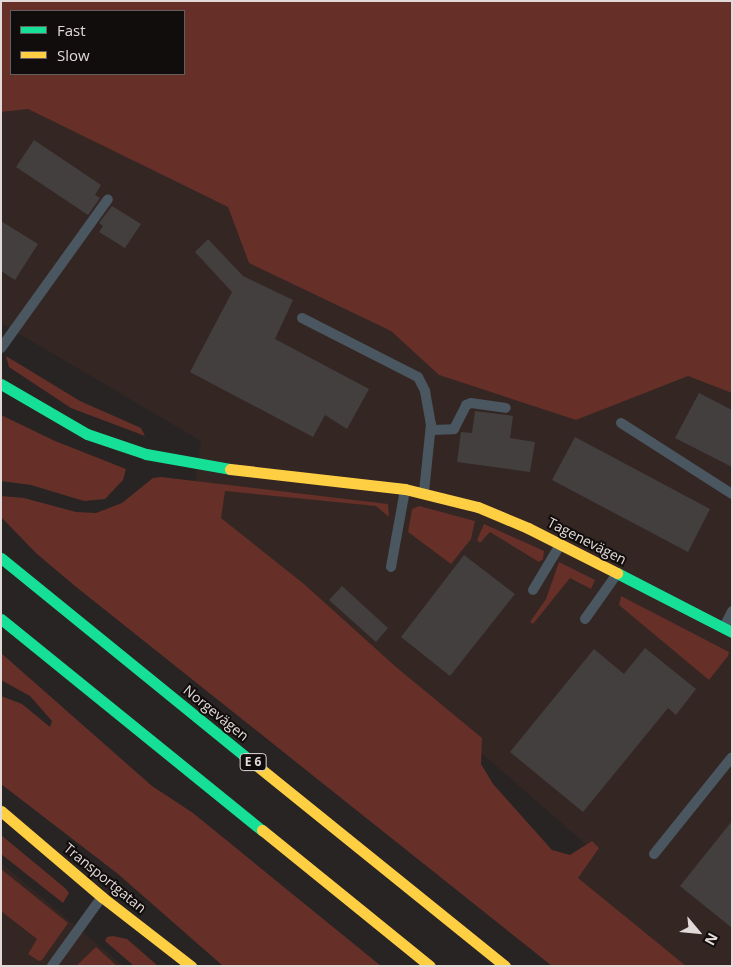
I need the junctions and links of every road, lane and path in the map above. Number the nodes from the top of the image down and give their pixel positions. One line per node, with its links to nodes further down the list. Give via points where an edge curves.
1 (108, 199): 3 (lane)
2 (302, 318): 7 (lane, via 418,377 425,391)
3 (1, 348)
4 (1, 384): 8 (main road, Tagenevägen, via 88,434 146,454 229,469)
5 (506, 408): 7 (lane, via 471,403 454,428)
6 (621, 423): 10 (lane)
7 (431, 430): 9 (lane)
8 (405, 489): 9 (main road, Tagenevägen); 13 (lane)
9 (424, 492): 11 (main road, Tagenevägen, via 478,507)
10 (732, 494)
11 (561, 544): 14 (main road, Tagenevägen); 15 (lane)
12 (1, 558): 27 (main road, Norgevägen / E 6)
13 (391, 567)
14 (618, 574): 18 (lane); 19 (main road, Tagenevägen)
15 (533, 590)
16 (732, 611): 19 (lane)
17 (1, 619): 26 (main road)
18 (585, 619)
19 (728, 630)
20 (732, 757): 22 (lane)
21 (1, 811): 23 (main road, Transportgatan)
22 (654, 854)
23 (102, 897): 24 (lane, via 82,929); 25 (main road, Transportgatan)
24 (52, 966)
25 (191, 966)
26 (430, 966)
27 (505, 966)

